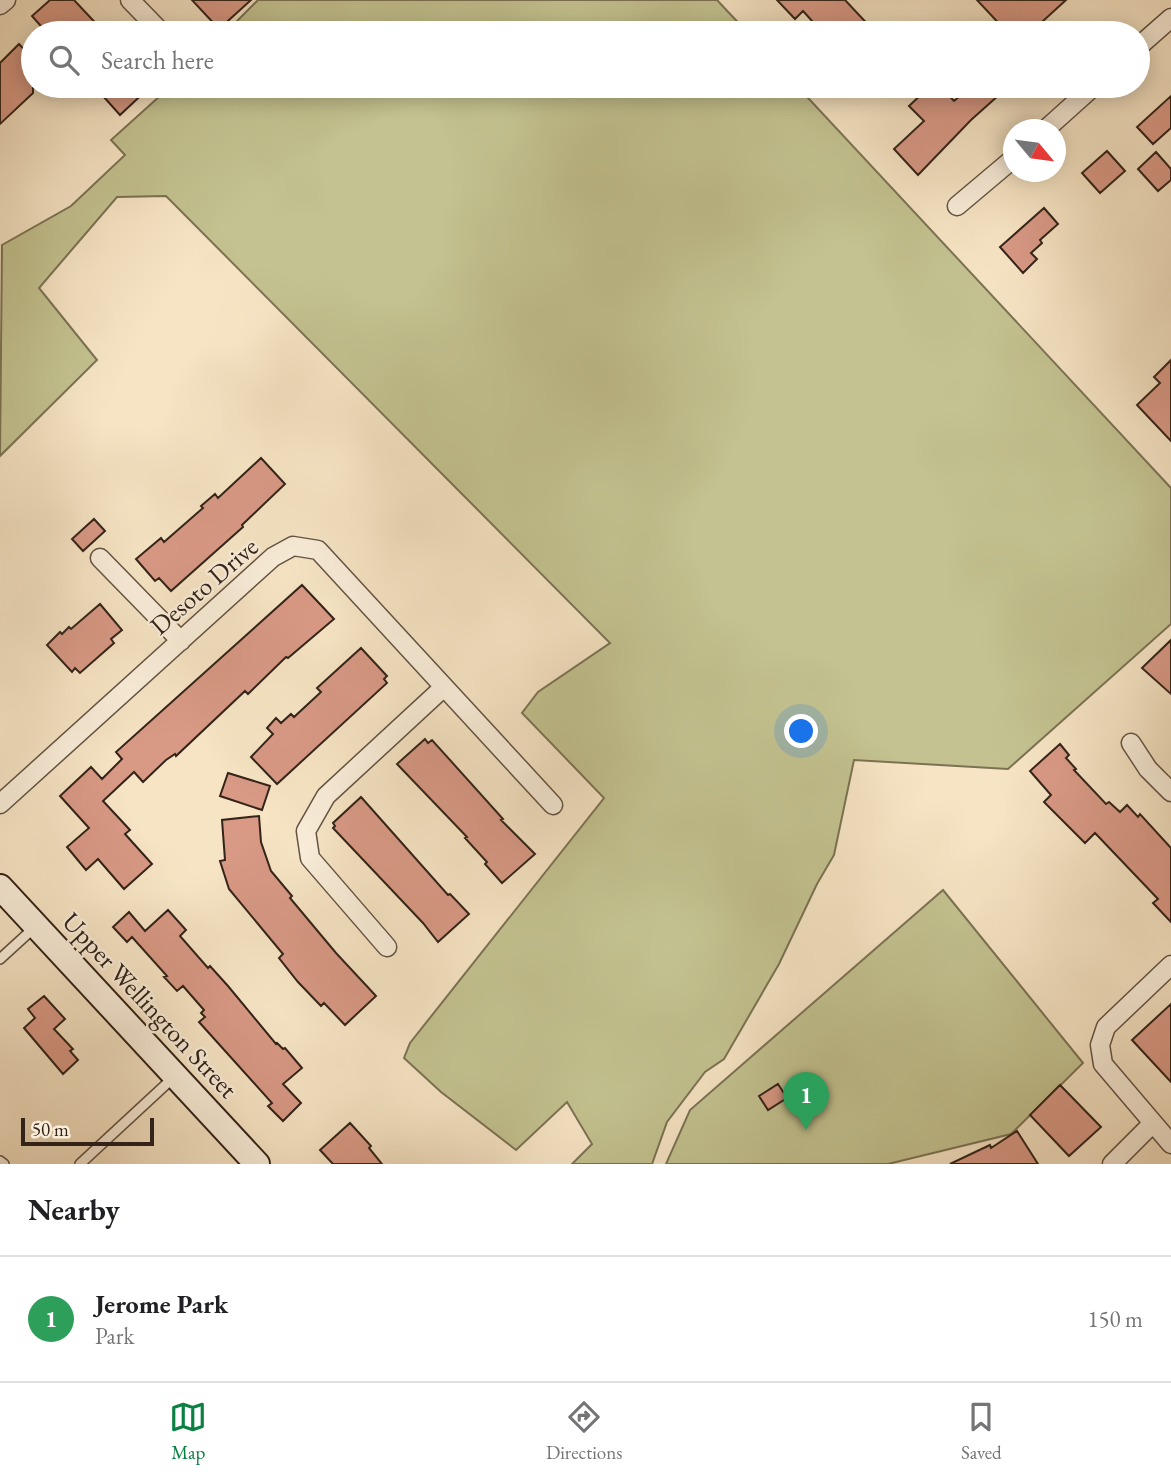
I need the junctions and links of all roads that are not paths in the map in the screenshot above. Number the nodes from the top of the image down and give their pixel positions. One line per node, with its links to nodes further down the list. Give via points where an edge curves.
1 (6, 0): 3 (street)
2 (130, 0): 5 (street)
3 (0, 5)
4 (1171, 18): 6 (street)
5 (150, 21)
6 (1150, 36)
7 (1081, 98): 8 (street)
8 (1057, 119)
9 (1003, 167): 10 (street)
10 (957, 206)
11 (100, 558): 12 (street)
12 (181, 641): 13 (street, Desoto Drive, via 274,557 293,546 318,550); 16 (street, Desoto Drive)
13 (444, 687): 17 (street, Desoto Drive); 20 (street, via 326,796 306,831 310,858)
14 (1131, 743): 15 (street)
15 (1171, 792)
16 (0, 804)
17 (553, 805)
18 (0, 887): 19 (main road, Upper Wellington Street)
19 (36, 925): 21 (lane); 23 (main road, Upper Wellington Street)
20 (387, 947)
21 (0, 959)
22 (1171, 965): 24 (street, via 1107,1027 1100,1045 1103,1064)
23 (175, 1076): 26 (lane); 27 (main road, Upper Wellington Street)
24 (1153, 1124): 25 (street); 28 (street)
25 (1171, 1144)
26 (80, 1164)
27 (257, 1164)
28 (1112, 1164)

